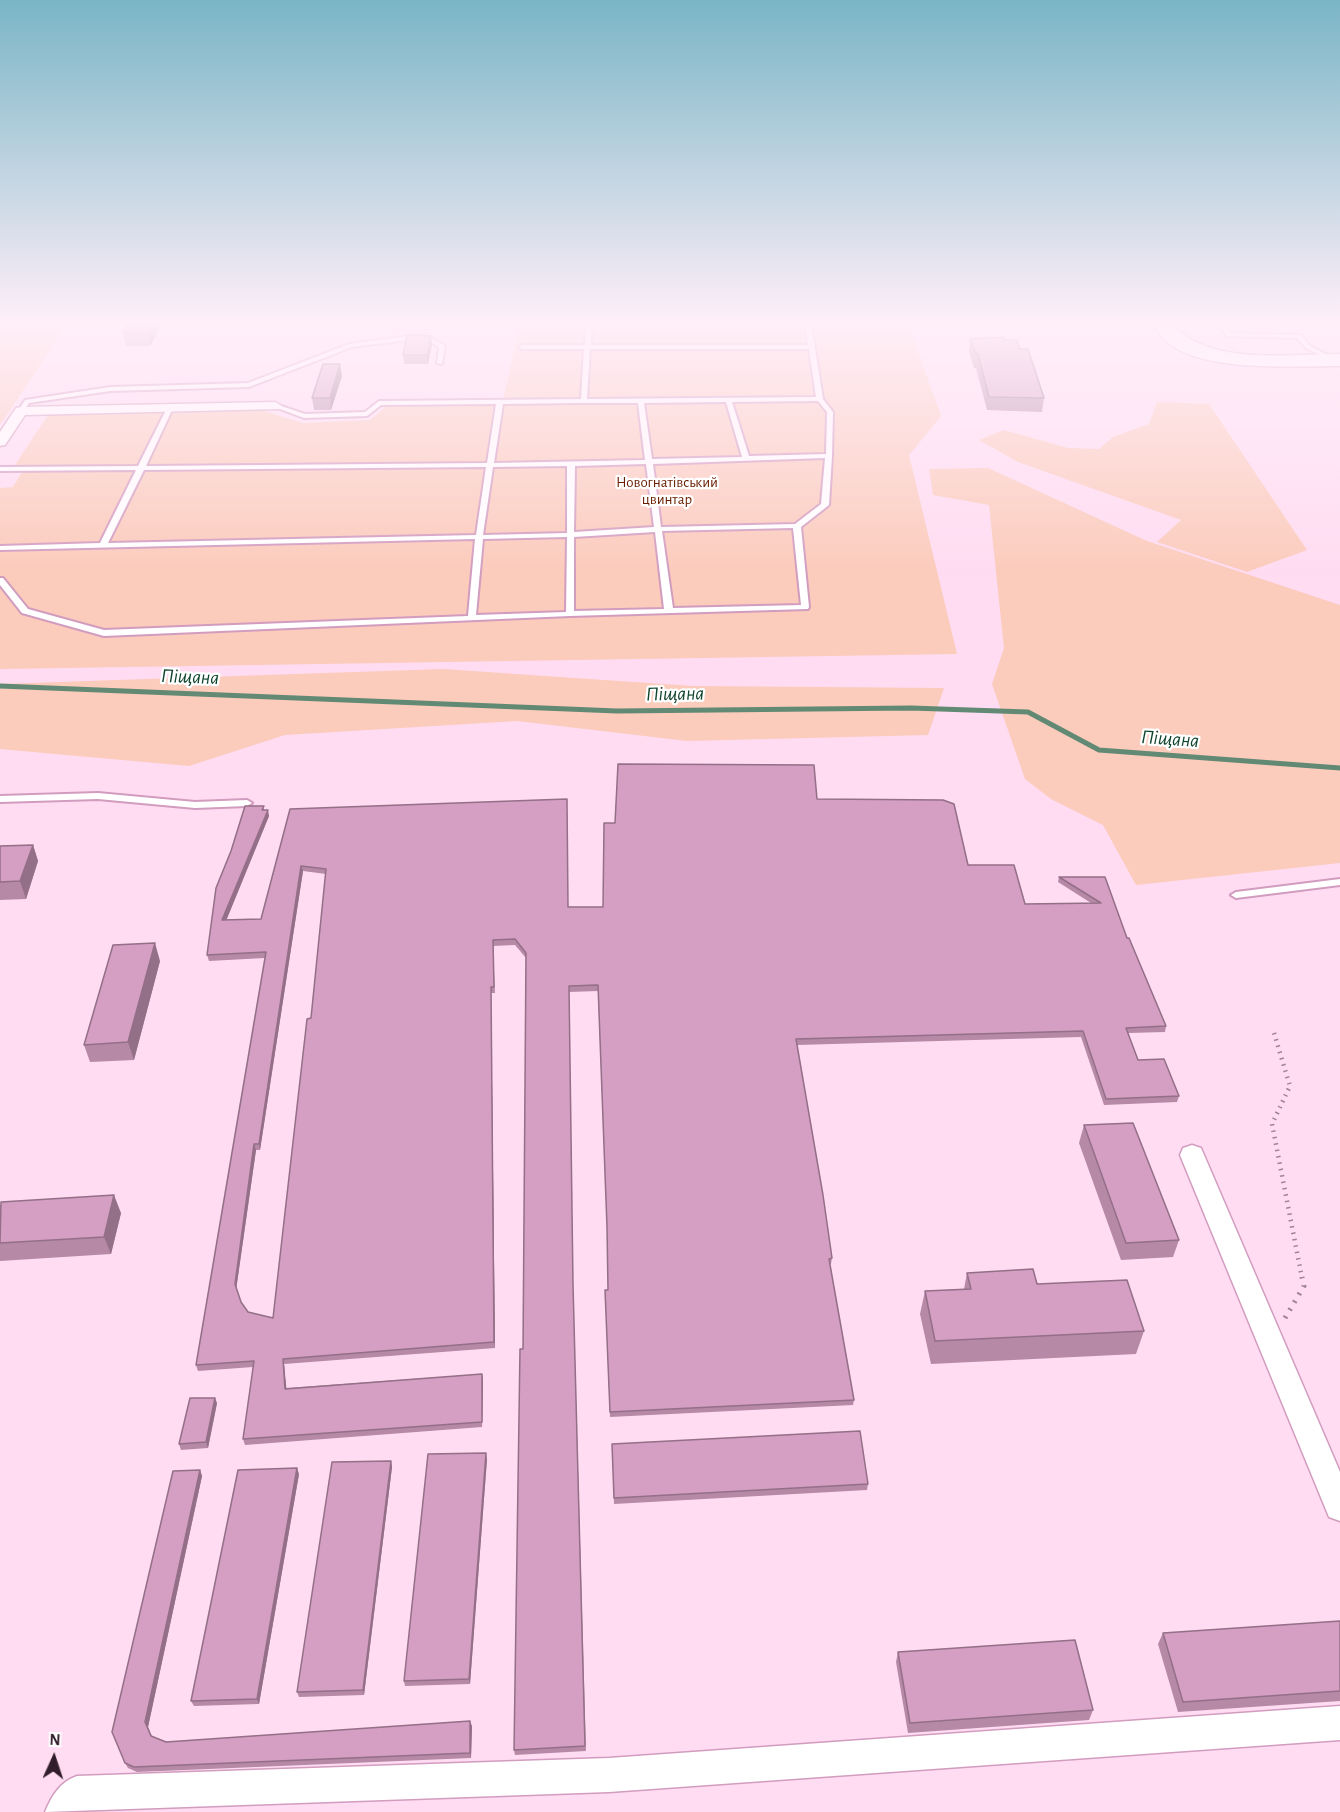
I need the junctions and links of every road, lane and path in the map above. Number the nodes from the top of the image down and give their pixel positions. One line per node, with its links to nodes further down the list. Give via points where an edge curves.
1 (23, 408): 10 (lane)
2 (170, 408): 3 (street); 10 (street); 18 (lane)
3 (193, 408)
4 (280, 408): 5 (lane, via 304,416 367,414)
5 (374, 408)
6 (499, 408): 16 (lane)
7 (642, 408): 14 (lane)
8 (731, 408): 13 (lane)
9 (827, 408): 12 (lane, via 830,412)
10 (21, 411): 11 (street)
11 (0, 442)
12 (830, 456): 13 (lane); 19 (lane, via 825,505)
13 (747, 459): 14 (lane)
14 (648, 462): 15 (lane); 20 (lane)
15 (571, 464): 16 (lane); 21 (lane)
16 (489, 465): 18 (lane); 22 (lane)
17 (0, 469): 18 (lane)
18 (140, 470): 23 (lane)
19 (797, 526): 20 (lane); 26 (lane, via 805,607)
20 (659, 529): 21 (lane); 26 (lane)
21 (569, 535): 22 (lane); 27 (lane)
22 (479, 537): 23 (lane); 28 (lane)
23 (103, 546): 24 (lane)
24 (0, 548)
25 (0, 580): 28 (lane, via 25,611 104,633)
26 (669, 612): 27 (lane)
27 (570, 614): 28 (lane)
28 (472, 619)
29 (0, 799): 30 (lane, via 98,796 195,805)
30 (247, 803)
31 (1340, 882): 32 (lane)
32 (1236, 895)
33 (1274, 1033): 35 (path, via 1290,1086 1272,1124 1304,1286)
34 (1192, 1155): 35 (street)
35 (1271, 1342): 36 (street)
36 (1340, 1507)
37 (1340, 1723): 38 (street, via 609,1775 77,1793)
38 (63, 1812)

